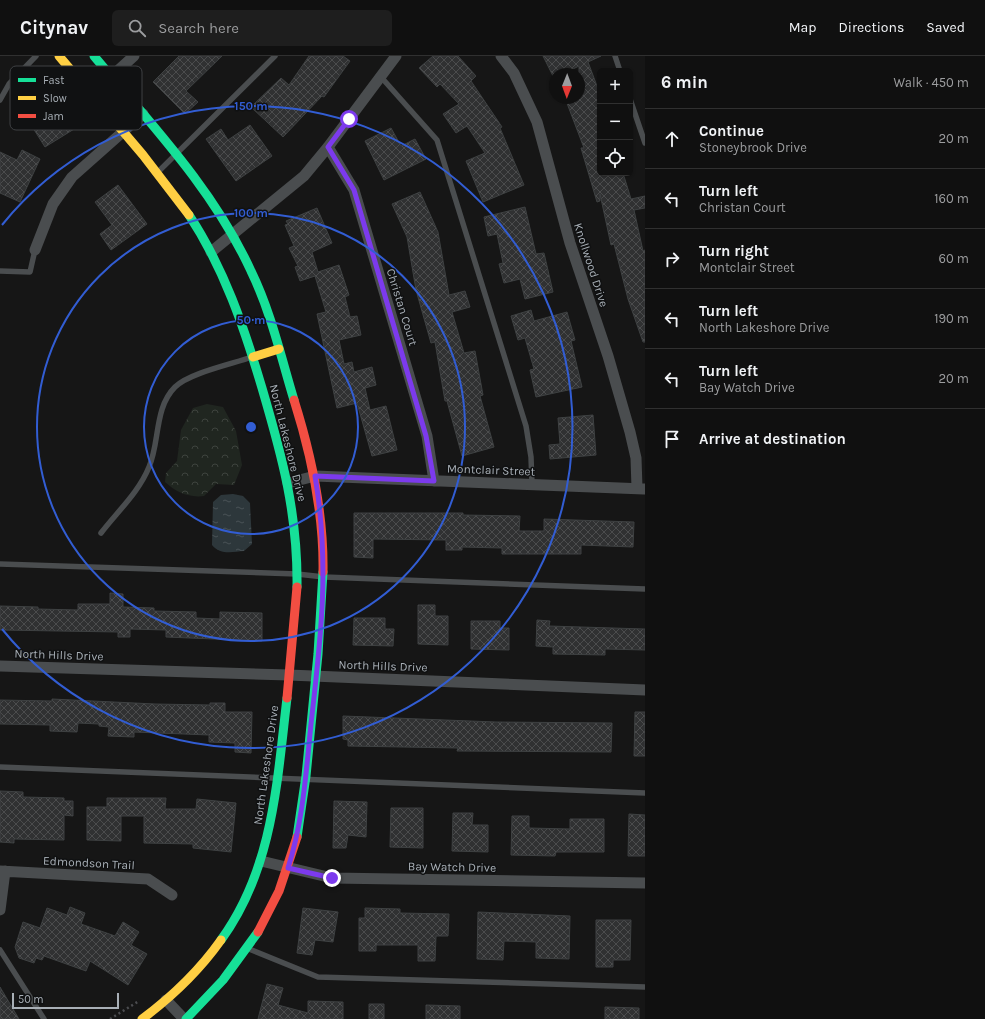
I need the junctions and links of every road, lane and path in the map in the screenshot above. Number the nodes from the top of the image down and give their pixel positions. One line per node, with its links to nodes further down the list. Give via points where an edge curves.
1 (36, 56): 9 (lane)
2 (58, 56): 10 (main road, North Lakeshore Drive)
3 (94, 56): 11 (main road, North Lakeshore Drive)
4 (134, 56): 12 (street)
5 (275, 56): 23 (lane)
6 (396, 56): 14 (street)
7 (501, 56): 35 (street, Knollwood Drive, via 514,73 537,122 570,243 608,356 630,432)
8 (615, 56): 13 (lane)
9 (26, 66)
10 (66, 66)
11 (103, 66)
12 (124, 66)
13 (619, 68)
14 (381, 77): 22 (street); 34 (lane, via 437,140 526,426)
15 (10, 83): 16 (lane)
16 (0, 100)
17 (632, 104): 21 (lane)
18 (143, 114): 23 (main road, North Lakeshore Drive)
19 (124, 130): 20 (street)
20 (122, 132): 24 (main road, North Lakeshore Drive); 26 (street, via 72,177 54,204)
21 (645, 143)
22 (328, 147): 25 (street, via 304,176); 32 (street, Christan Court, via 354,190 426,436)
23 (177, 153): 24 (lane); 25 (main road, North Lakeshore Drive, via 208,194)
24 (158, 173): 27 (main road, North Lakeshore Drive)
25 (233, 235): 27 (street); 29 (main road, North Lakeshore Drive, via 254,277)
26 (35, 250): 28 (lane, via 30,272)
27 (212, 252): 30 (main road, North Lakeshore Drive, via 237,309)
28 (0, 271)
29 (279, 348): 30 (main road); 31 (main road, North Lakeshore Drive)
30 (253, 357): 33 (main road, North Lakeshore Drive); 36 (lane, via 194,376 176,387 165,403 142,482)
31 (315, 476): 32 (street, Montclair Street); 33 (street, Montclair Street); 39 (main road, North Lakeshore Drive, via 322,530)
32 (434, 481): 34 (street, Montclair Street)
33 (288, 483): 38 (main road, North Lakeshore Drive)
34 (532, 484): 35 (street, Montclair Street)
35 (641, 488)
36 (101, 533)
37 (0, 564): 38 (lane)
38 (297, 574): 39 (lane); 42 (main road, North Lakeshore Drive)
39 (324, 577): 40 (lane); 43 (main road, North Lakeshore Drive)
40 (645, 589)
41 (0, 666): 42 (street, North Hills Drive)
42 (289, 675): 43 (street, North Hills Drive); 46 (main road, North Lakeshore Drive)
43 (316, 677): 44 (street, North Hills Drive); 47 (main road, North Lakeshore Drive)
44 (645, 690)
45 (0, 767): 46 (lane)
46 (278, 777): 47 (lane); 49 (main road, North Lakeshore Drive, via 271,824)
47 (305, 780): 48 (lane); 50 (main road, North Lakeshore Drive, via 300,821)
48 (645, 793)
49 (261, 861): 50 (street, Bay Watch Drive); 59 (main road, North Lakeshore Drive, via 244,903 228,931 207,961)
50 (288, 868): 52 (street, Bay Watch Drive, via 332,878); 55 (main road, North Lakeshore Drive, via 274,903)
51 (2, 871): 53 (street, Edmondson Trail, via 148,879); 54 (street)
52 (645, 883)
53 (172, 895)
54 (0, 910)
55 (248, 949): 57 (lane, via 318,977); 63 (main road, North Lakeshore Drive, via 218,988)
56 (0, 950): 60 (lane)
57 (645, 987)
58 (144, 998): 61 (path)
59 (166, 1000): 62 (main road, North Lakeshore Drive); 63 (street)
60 (44, 1019)
61 (110, 1019)
62 (142, 1019)
63 (185, 1019)

